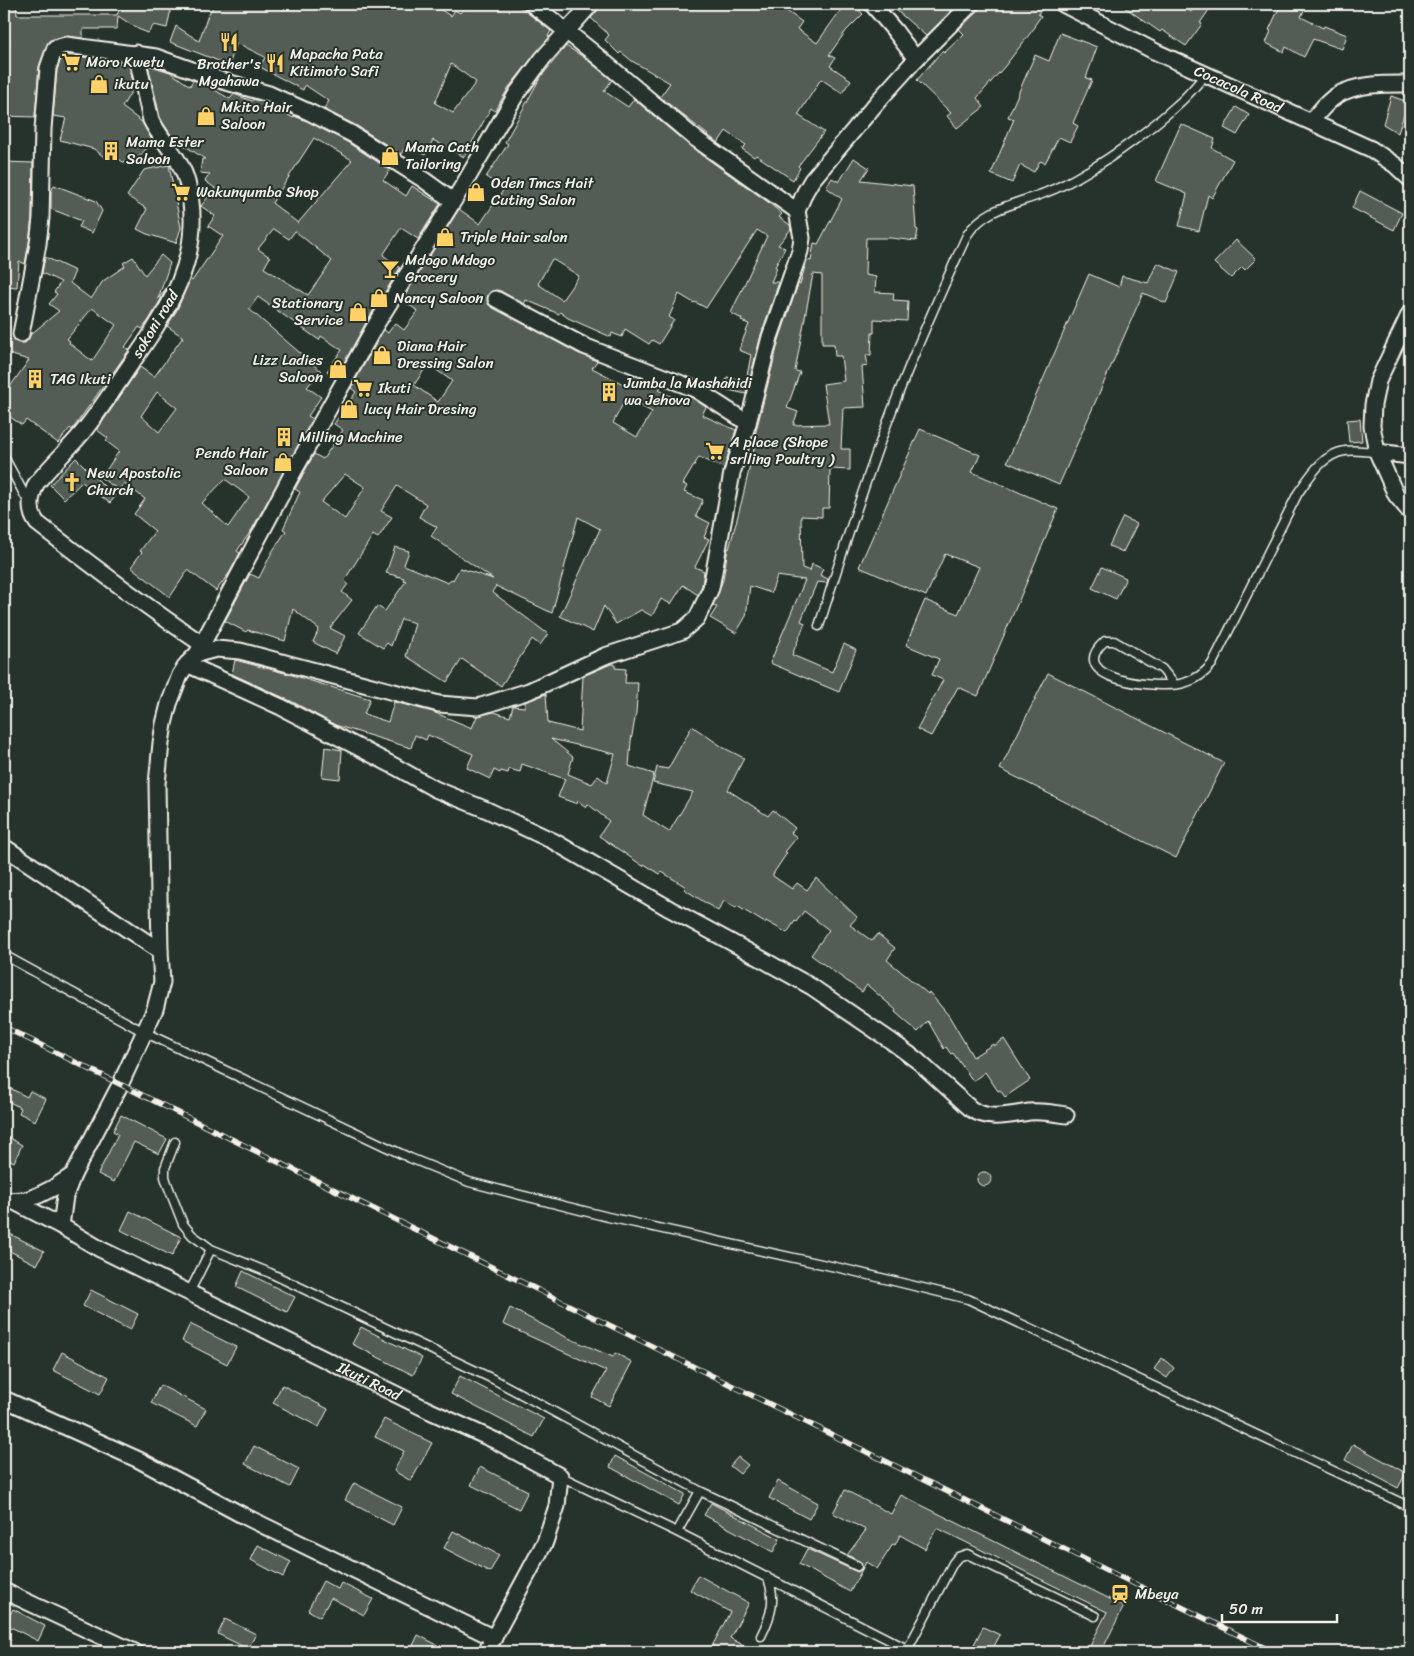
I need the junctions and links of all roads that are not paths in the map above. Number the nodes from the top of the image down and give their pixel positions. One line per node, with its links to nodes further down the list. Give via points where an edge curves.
1 (532, 4): 6 (street)
2 (591, 4): 6 (street)
3 (872, 4): 8 (street)
4 (971, 4): 8 (street)
5 (1063, 4): 9 (street, Cocacola Road)
6 (566, 31): 13 (street, via 517,93); 14 (street, via 696,139)
7 (136, 53): 13 (street, via 269,94 311,112 352,134); 17 (street, via 66,45 55,48 52,55 43,130 41,218); 22 (street, sokoni road, via 152,120 181,164 187,180 192,223 190,250 177,290 160,320 83,432 36,484)
8 (916, 59): 14 (street, via 812,180)
9 (1206, 74): 11 (street, Cocacola Road); 24 (lane, via 1178,105 1088,171 1047,192 992,212 972,227 898,394)
10 (1410, 84): 11 (street, via 1346,91 1331,100)
11 (1311, 121): 12 (street, Cocacola Road, via 1370,149)
12 (1410, 179)
13 (453, 201): 25 (street, via 327,410)
14 (797, 210): 18 (street, via 802,238 800,251 770,336)
15 (496, 299): 18 (street, via 584,346 695,389)
16 (1410, 313): 19 (street, via 1378,381 1372,426)
17 (21, 334)
18 (748, 423): 25 (street, via 732,473 711,588 697,618 682,631 606,656 529,691 478,707 439,704 240,651 216,649)
19 (1378, 452): 20 (street); 23 (street, via 1396,494); 26 (lane, via 1345,451 1328,457 1314,470 1298,492 1212,664 1189,682)
20 (1410, 456)
21 (4, 457): 22 (lane)
22 (30, 510): 25 (street, via 37,523 161,617)
23 (1410, 512)
24 (819, 626)
25 (196, 654): 28 (street, via 180,675 160,743 157,784); 31 (street, via 281,707 435,790 553,841 812,987 891,1041 980,1115 995,1117 1044,1112)
26 (1174, 684): 26 (lane, via 1143,685 1121,680 1095,666 1094,655 1105,641 1114,641 1162,669)
27 (4, 847): 28 (street)
28 (160, 951): 30 (street, via 162,982)
29 (4, 955): 30 (lane)
30 (144, 1032): 33 (street, via 120,1086); 41 (lane, via 410,1158 469,1182 608,1218 968,1299)
31 (1066, 1115)
32 (175, 1142): 36 (lane, via 165,1168 168,1186 183,1224)
33 (73, 1175): 34 (street, via 39,1195); 35 (street, via 65,1196)
34 (8, 1201): 35 (street, Ikuti Road)
35 (61, 1226): 37 (street, Ikuti Road)
36 (211, 1248): 37 (lane); 40 (lane, via 495,1380)
37 (189, 1293): 39 (street, Ikuti Road, via 496,1441)
38 (4, 1398): 48 (street, via 139,1460 244,1516)
39 (560, 1476): 42 (lane); 48 (street, via 558,1506 545,1542)
40 (700, 1490): 42 (lane); 43 (lane)
41 (1410, 1507)
42 (677, 1532): 44 (lane)
43 (857, 1566)
44 (767, 1578): 47 (lane, via 773,1592 767,1624); 49 (lane)
45 (4, 1591): 50 (street)
46 (1094, 1616): 49 (lane, via 967,1554 958,1557 954,1563)
47 (761, 1636)
48 (494, 1638): 51 (street)
49 (909, 1651)
50 (135, 1652)
51 (486, 1652)

